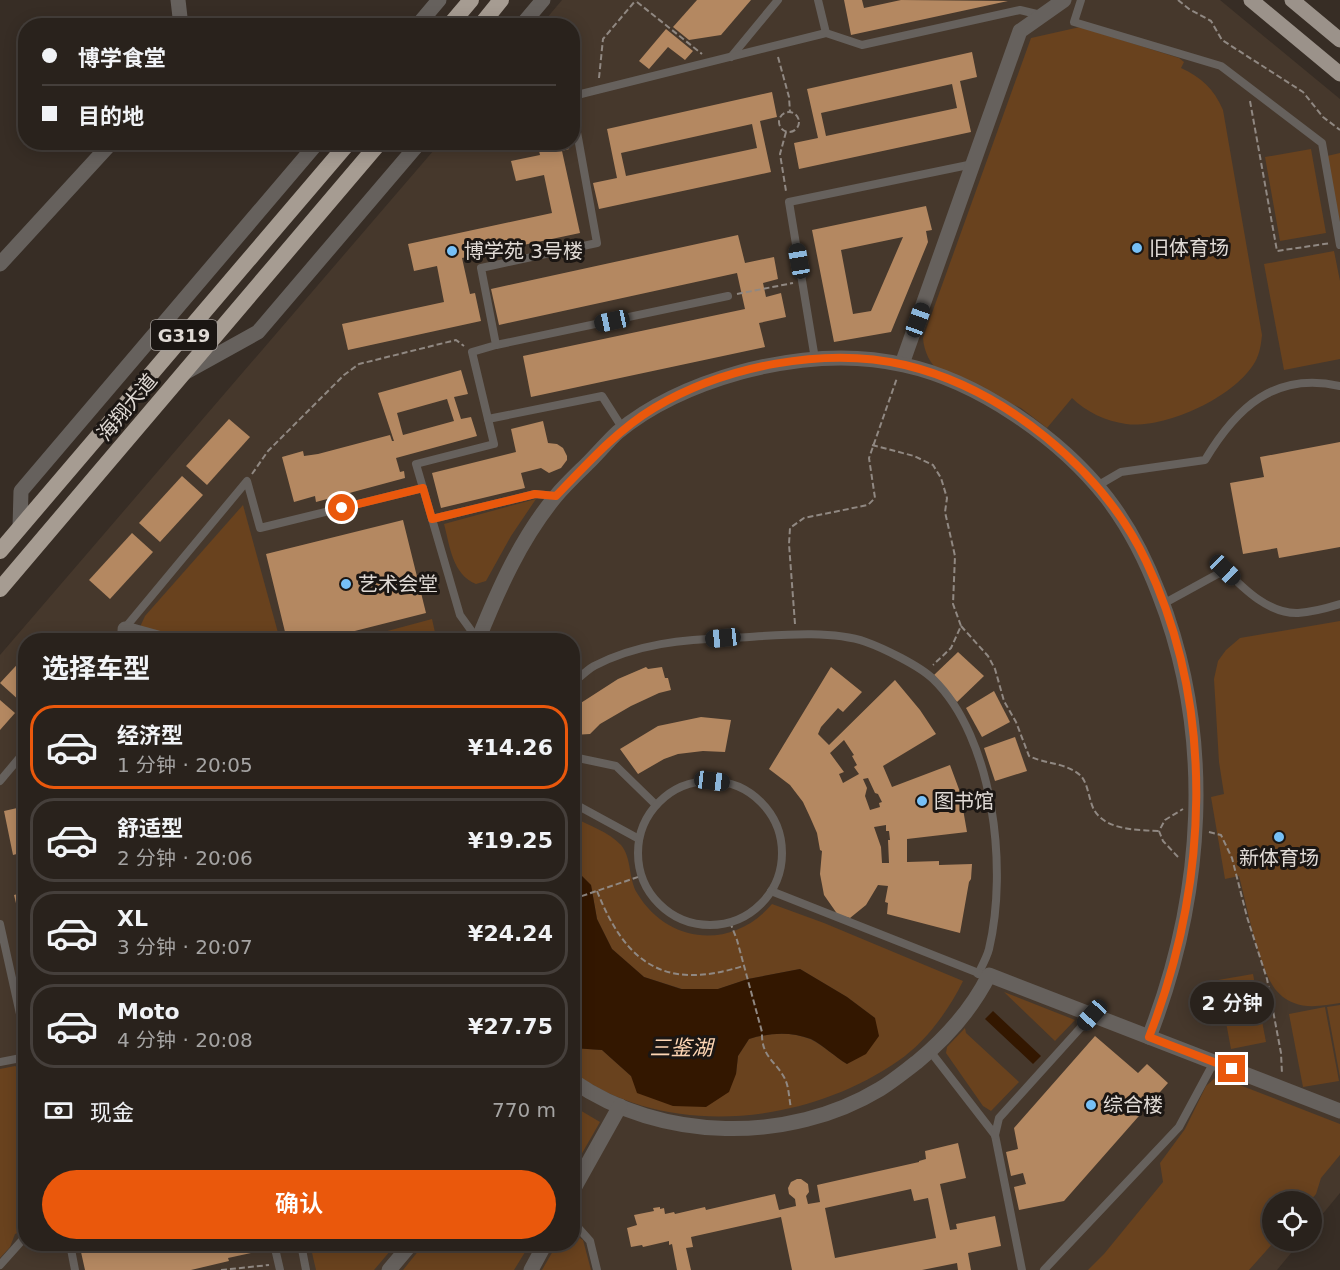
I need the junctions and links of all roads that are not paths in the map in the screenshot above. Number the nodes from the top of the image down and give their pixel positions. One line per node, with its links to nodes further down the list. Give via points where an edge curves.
1 (178, 0): 13 (street)
2 (439, 0): 14 (street)
3 (471, 0): 15 (highway)
4 (501, 0): 16 (highway)
5 (543, 0): 17 (street)
6 (778, 0): 20 (lane)
7 (818, 0): 18 (lane)
8 (1064, 0): 12 (street)
9 (1080, 0): 30 (lane, via 1074,22 1221,66 1322,143)
10 (1251, 0): 21 (main road)
11 (1292, 0): 19 (main road)
12 (1043, 15): 18 (lane, via 1020,10 862,45); 29 (street, via 1020,31)
13 (180, 18)
14 (424, 18)
15 (456, 18)
16 (486, 18)
17 (528, 18)
18 (826, 33): 20 (lane)
19 (1340, 40)
20 (731, 57): 22 (lane)
21 (1340, 74)
22 (580, 94)
23 (580, 149): 33 (lane, via 597,243 481,268)
24 (105, 150): 31 (street)
25 (311, 150): 44 (street, via 21,491)
26 (342, 150): 44 (highway, 海翔大道 / G319)
27 (373, 150): 36 (highway, 海翔大道 / G319)
28 (413, 150): 36 (street, via 258,332)
29 (973, 164): 34 (lane, via 789,202); 35 (street)
30 (1340, 244)
31 (0, 264)
32 (728, 296): 33 (lane)
33 (496, 345): 38 (lane, via 472,352)
34 (815, 359): 35 (street); 39 (street, via 776,363 716,379 655,407)
35 (902, 364): 40 (street, via 945,378 1015,415 1051,441)
36 (184, 373): 46 (highway, 海翔大道 / G319)
37 (1340, 386): 40 (lane, via 1311,381 1290,384 1243,409 1205,460 1121,472)
38 (488, 419): 39 (lane, via 602,396); 41 (lane, via 494,444 416,464)
39 (624, 429): 42 (street)
40 (1097, 486): 47 (street, via 1146,561)
41 (423, 488): 43 (lane); 49 (lane, via 260,528 247,481)
42 (556, 496): 43 (lane, via 535,494); 51 (street, via 508,572)
43 (432, 519): 50 (lane, via 460,615)
44 (20, 528): 45 (highway, 海翔大道 / G319)
45 (0, 550)
46 (0, 589)
47 (1163, 604): 48 (lane, via 1225,570 1268,606 1296,613); 64 (street, via 1177,646 1191,713 1196,829 1188,898 1171,970)
48 (1340, 604)
49 (122, 633)
50 (473, 633)
51 (481, 633)
52 (580, 676): 61 (lane, via 632,649 723,638 823,635 865,642 933,678 965,720 990,795 996,888)
53 (580, 758): 56 (lane, via 616,766)
54 (18, 760): 55 (lane)
55 (0, 781)
56 (656, 805): 58 (lane); 59 (lane, via 670,792 697,782 726,783 752,795 772,816 781,843 780,871)
57 (580, 807): 58 (lane)
58 (639, 839): 59 (lane, via 641,876 654,900 676,917 703,925 730,922 756,908)
59 (771, 891): 61 (lane)
60 (0, 924): 62 (lane)
61 (983, 974): 63 (street); 65 (street, via 975,1000)
62 (18, 1005)
63 (1092, 1015): 64 (street); 72 (lane, via 999,1118)
64 (1149, 1037): 68 (street)
65 (930, 1051): 70 (street, via 880,1089 821,1115 794,1122 725,1130 673,1122); 72 (lane)
66 (18, 1059): 67 (lane)
67 (0, 1062)
68 (1214, 1062): 71 (street); 89 (lane, via 1179,1127)
69 (580, 1086): 70 (street)
70 (620, 1106): 73 (street)
71 (1340, 1111)
72 (995, 1135): 88 (lane)
73 (580, 1177)
74 (580, 1230): 87 (lane, via 590,1241)
75 (18, 1245): 81 (lane)
76 (71, 1251): 83 (lane)
77 (276, 1251): 82 (lane)
78 (302, 1251): 84 (lane)
79 (405, 1251): 85 (street)
80 (540, 1251): 86 (street)
81 (0, 1264)
82 (279, 1267)
83 (75, 1270)
84 (306, 1270)
85 (389, 1270)
86 (531, 1270)
87 (597, 1270)
88 (1022, 1270)
89 (1044, 1270)

